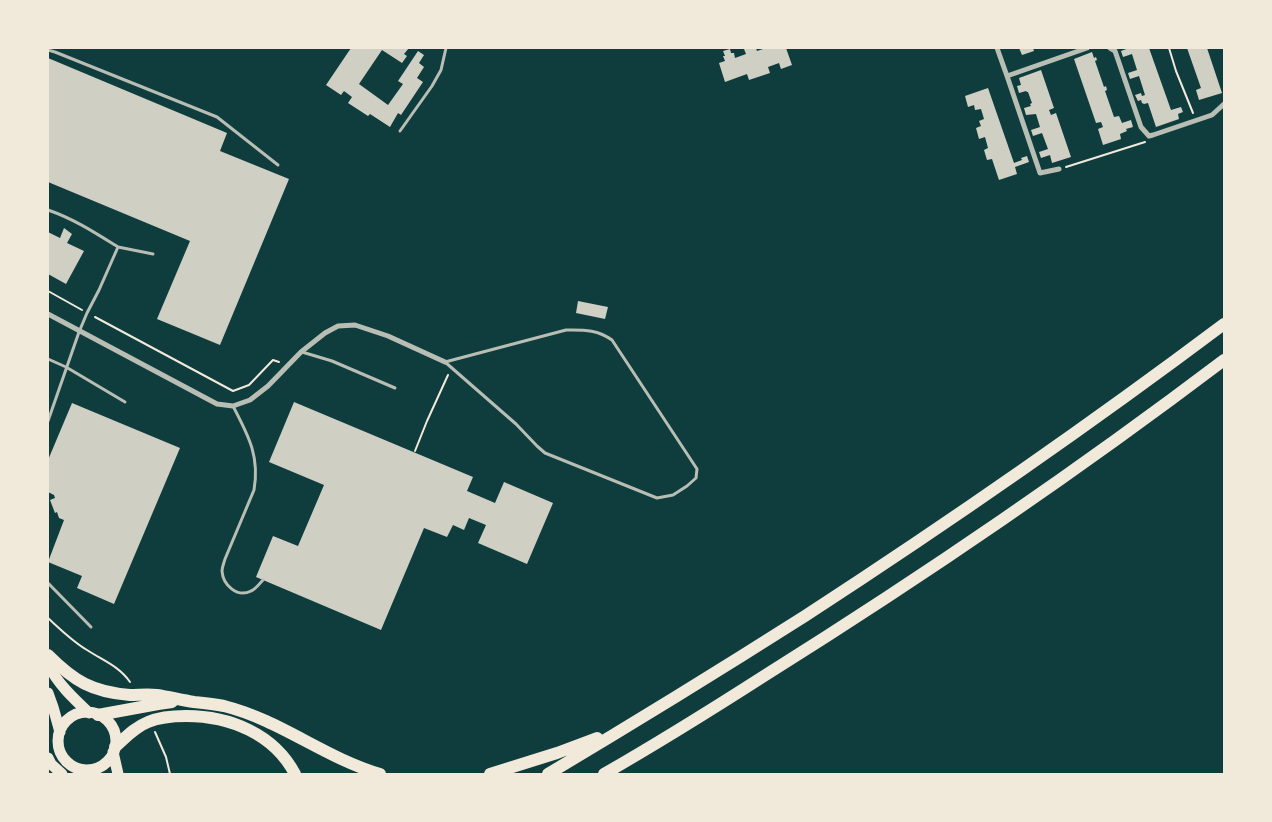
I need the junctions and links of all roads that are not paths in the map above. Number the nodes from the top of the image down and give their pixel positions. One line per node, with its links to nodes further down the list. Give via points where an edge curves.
1 (446, 48): 8 (lane, via 441,70)
2 (997, 48): 6 (street)
3 (1088, 48): 6 (street)
4 (1110, 48): 7 (street, via 1115,51 1141,127 1149,136 1212,115)
5 (48, 50): 9 (lane, via 217,117)
6 (1007, 76): 10 (street, via 1040,173)
7 (1224, 104)
8 (400, 131)
9 (278, 165)
10 (1059, 169)
11 (48, 210): 12 (lane, via 83,225)
12 (118, 247): 13 (lane); 16 (lane)
13 (153, 254)
14 (48, 314): 16 (street)
15 (1224, 324): 34 (highway, via 1090,422 806,616)
16 (79, 332): 21 (lane); 24 (street, via 217,404)
17 (301, 352): 20 (street, via 325,332 338,326 355,325); 22 (lane, via 332,361); 24 (street, via 268,386 250,400)
18 (48, 359): 21 (lane)
19 (1224, 360): 45 (highway, via 921,575 702,716)
20 (445, 362): 20 (lane, via 545,453 657,498 674,495 696,478 697,469 692,460 612,340 604,334 566,330)
21 (66, 367): 23 (lane); 25 (lane)
22 (395, 388)
23 (125, 402)
24 (233, 406): 26 (lane, via 255,457 256,479 225,559 223,574 226,584 237,592 251,591)
25 (48, 421)
26 (263, 580)
27 (48, 583): 28 (lane)
28 (91, 627)
29 (48, 654): 32 (highway, via 59,666 92,688 117,694 156,695)
30 (48, 664): 33 (highway, via 61,685)
31 (48, 692): 35 (highway)
32 (194, 702): 33 (highway); 42 (highway, via 248,713 334,756)
33 (94, 714): 35 (highway, via 74,715); 36 (highway, via 104,718 113,728)
34 (627, 726): 43 (highway); 44 (highway)
35 (60, 732): 38 (highway, via 58,744 62,755 69,764)
36 (114, 750): 38 (highway, via 100,767); 40 (highway); 41 (highway, via 138,727 157,719 169,716 209,717 261,736 280,752)
37 (48, 758): 39 (highway)
38 (83, 772)
39 (62, 774)
40 (118, 774)
41 (295, 774)
42 (380, 774)
43 (490, 774)
44 (548, 774)
45 (604, 774)

